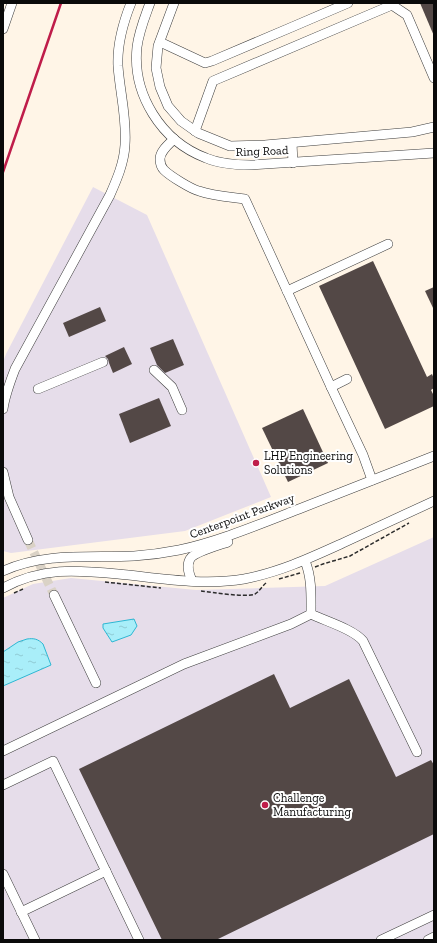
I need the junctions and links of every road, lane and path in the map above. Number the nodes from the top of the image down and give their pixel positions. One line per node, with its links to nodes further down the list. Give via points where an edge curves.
1 (12, 3): 6 (street)
2 (131, 3): 22 (street, via 124,23 118,64 126,144 121,169 110,195 18,364 9,384)
3 (150, 3): 11 (street, Ring Road, via 138,40 139,76 151,111)
4 (174, 3): 7 (street)
5 (348, 3): 7 (street, via 205,63)
6 (3, 29)
7 (160, 42): 10 (street, via 156,68 160,87 168,106 181,121)
8 (434, 78): 10 (street, via 407,15 392,5 213,81)
9 (434, 127): 12 (street, via 412,132)
10 (195, 131): 12 (street, via 230,146)
11 (174, 138): 14 (street, Ring Road, via 199,155 227,164); 16 (street, via 161,155 161,164 165,171 196,191 244,199)
12 (292, 143): 14 (street)
13 (434, 153): 14 (street, Ring Road)
14 (293, 163)
15 (388, 244): 16 (street)
16 (287, 291): 20 (street)
17 (103, 362): 21 (street)
18 (154, 370): 23 (street, via 172,388)
19 (347, 380): 20 (street)
20 (332, 387): 26 (street)
21 (38, 389)
22 (3, 409)
23 (182, 410)
24 (434, 456): 26 (street, Centerpoint Parkway)
25 (3, 472): 30 (street, via 9,497)
26 (372, 480): 28 (street, Centerpoint Parkway)
27 (434, 502): 31 (street)
28 (299, 508): 33 (street, Centerpoint Parkway, via 224,538 177,551 155,555 50,558); 34 (street, via 276,523 196,554 188,565)
29 (412, 521): 32 (path, via 350,556)
30 (28, 540)
31 (306, 560): 34 (street, via 271,573 244,579); 37 (street, via 311,581)
32 (323, 564)
33 (3, 570)
34 (192, 581): 35 (street, via 70,570 33,575)
35 (3, 588)
36 (54, 595): 38 (street)
37 (311, 614): 39 (street, via 184,664); 40 (street, via 360,637)
38 (96, 683)
39 (3, 751)
40 (417, 752)
41 (3, 785): 42 (street, via 53,761)
42 (106, 871): 44 (street); 48 (street)
43 (3, 874): 44 (street)
44 (21, 912): 47 (street)
45 (434, 915): 49 (street)
46 (434, 937): 50 (street)
47 (35, 940)
48 (139, 940)
49 (381, 940)
50 (428, 940)

